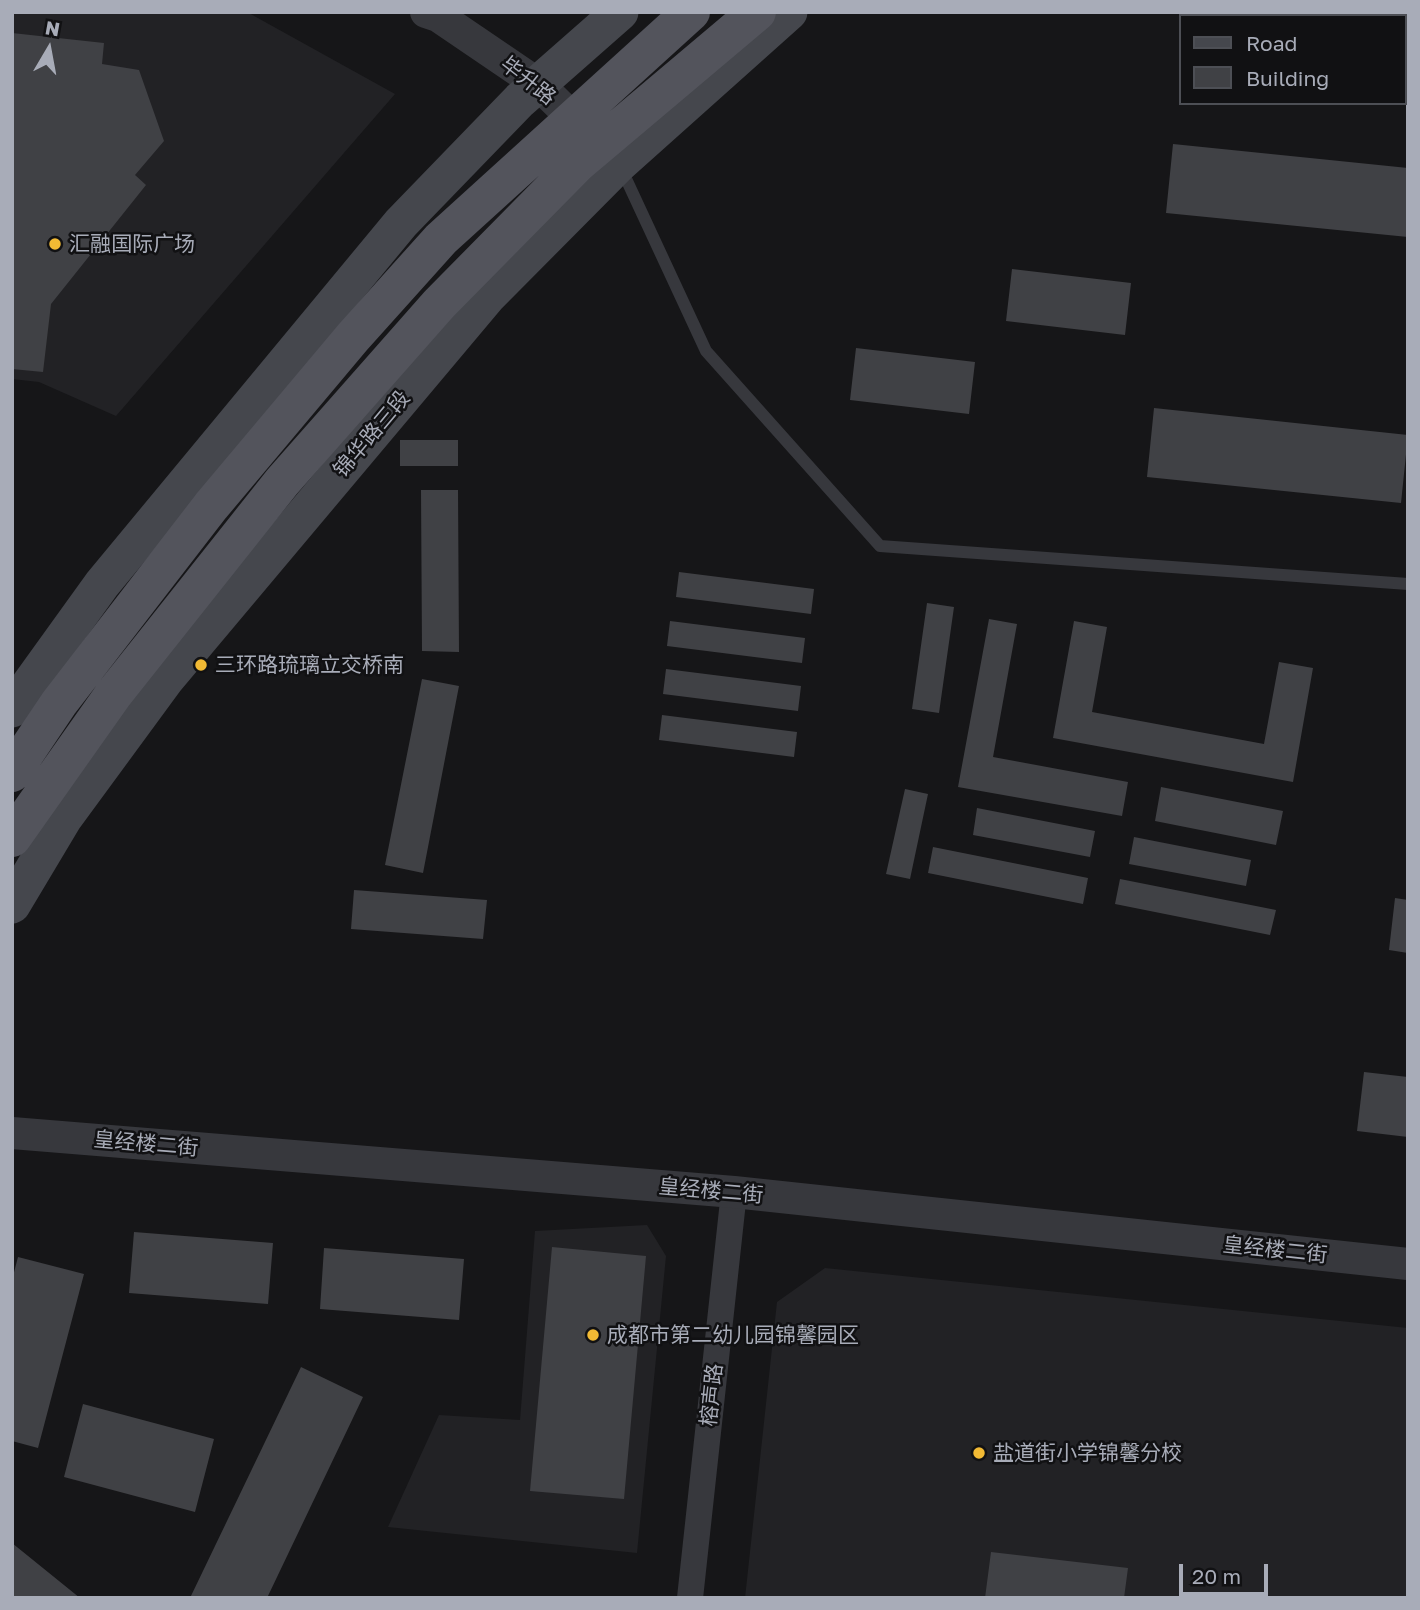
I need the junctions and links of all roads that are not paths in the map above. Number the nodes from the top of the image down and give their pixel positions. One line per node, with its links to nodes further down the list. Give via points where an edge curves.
1 (426, 12): 6 (street, 毕升路)
2 (620, 12): 6 (main road)
3 (691, 12): 10 (main road, bridge, via 442,239 353,337 211,506 59,703)
4 (757, 12): 11 (main road, bridge, via 579,163 439,304 274,492 113,695)
5 (789, 12): 7 (main road, 锦华路三段)
6 (538, 83): 7 (street, 毕升路); 9 (main road, via 401,223 102,584)
7 (619, 164): 8 (lane, via 706,351 880,547); 12 (main road, 锦华路三段, via 486,297 166,679 64,818)
8 (1408, 584)
9 (12, 709)
10 (12, 773)
11 (12, 838)
12 (12, 905)
13 (12, 1133): 14 (street, 皇经楼二街)
14 (734, 1192): 15 (street, 皇经楼二街); 16 (street, 榕声路)
15 (1408, 1264)
16 (690, 1598)

